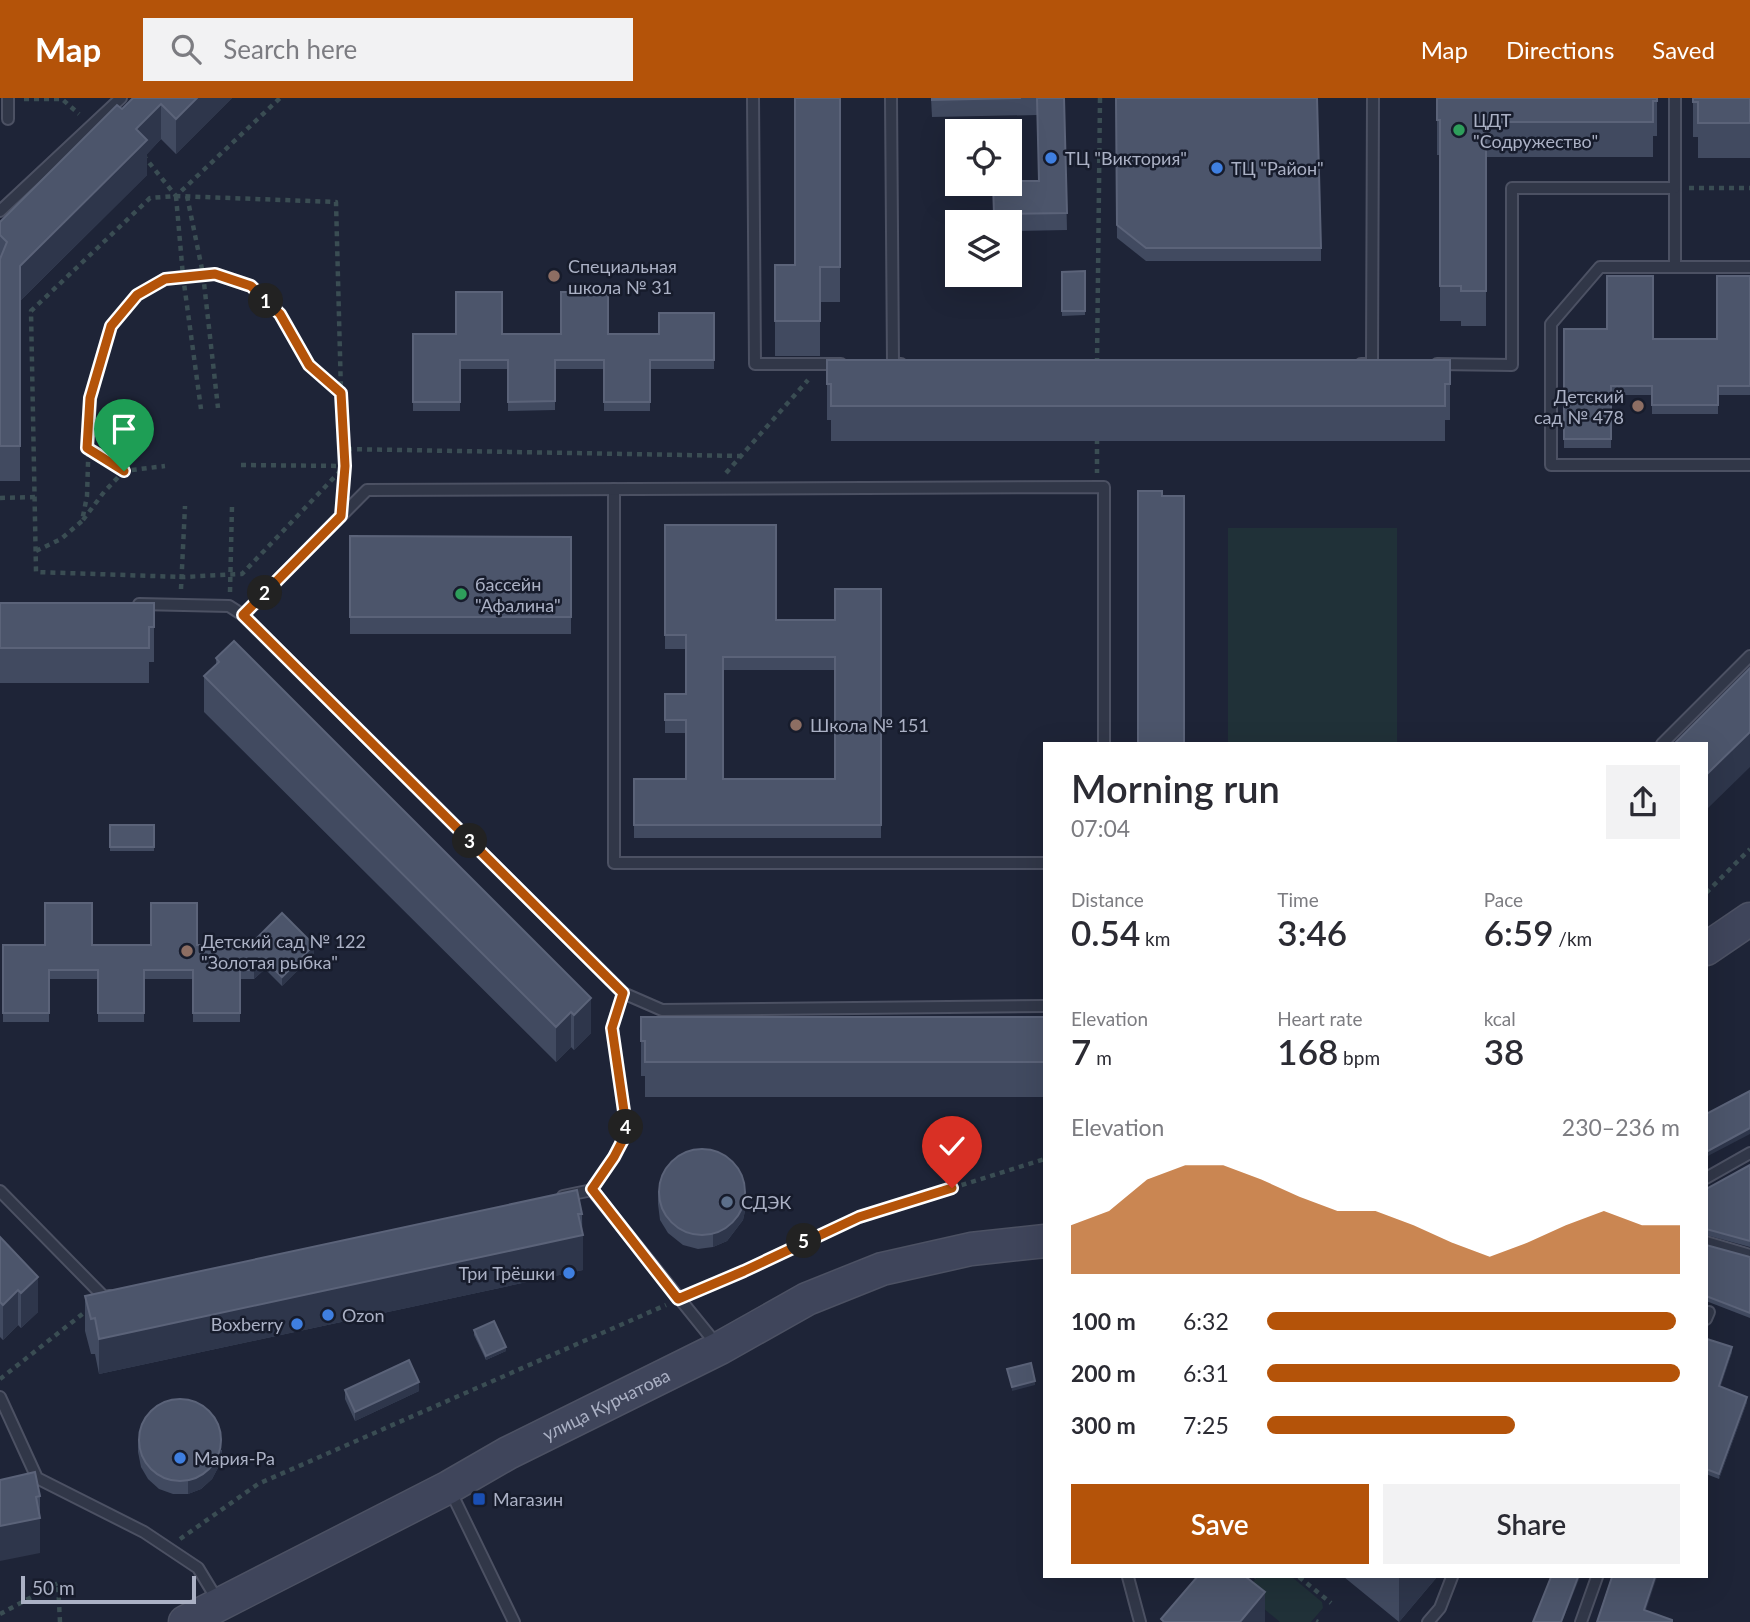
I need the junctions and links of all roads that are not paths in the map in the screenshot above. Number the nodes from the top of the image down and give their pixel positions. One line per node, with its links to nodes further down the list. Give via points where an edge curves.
1 (8, 98): 7 (lane)
2 (121, 98): 9 (lane)
3 (753, 98): 12 (lane, via 755,364)
4 (891, 98): 13 (lane, via 887,363)
5 (1373, 98): 15 (lane)
6 (1675, 98): 8 (lane)
7 (8, 119)
8 (1675, 188): 10 (lane); 17 (lane, via 1512,188 1512,366)
9 (0, 211)
10 (1675, 267): 11 (lane); 18 (lane, via 1600,267 1551,324 1551,465)
11 (1750, 267)
12 (858, 363)
13 (906, 363)
14 (1344, 363): 15 (lane)
15 (1372, 363): 16 (lane)
16 (1385, 364)
17 (1423, 364)
18 (1750, 465)
19 (614, 489): 21 (lane, via 367,490); 23 (lane, via 1104,487); 25 (lane, via 614,863)
20 (125, 604): 21 (lane, via 229,606)
21 (243, 615): 28 (lane, via 623,993 662,1010)
22 (1750, 656): 24 (lane)
23 (1104, 742)
24 (1664, 742)
25 (1043, 863)
26 (1750, 919): 27 (main road)
27 (1708, 948)
28 (1043, 1006)
29 (1750, 1153): 30 (lane)
30 (1708, 1177)
31 (0, 1191): 36 (lane, via 104,1297)
32 (551, 1198): 37 (lane, via 592,1189)
33 (1043, 1241): 37 (main road, улица Курчатова, via 971,1249 882,1269 807,1299)
34 (1708, 1243): 35 (lane)
35 (1750, 1255)
36 (118, 1294)
37 (720, 1348): 41 (main road, улица Курчатова)
38 (0, 1397): 39 (lane)
39 (37, 1478): 40 (lane); 45 (lane, via 144,1532 198,1568)
40 (25, 1480)
41 (449, 1487): 45 (main road, улица Курчатова); 47 (lane)
42 (1129, 1578): 48 (lane)
43 (1452, 1578): 49 (lane, via 1440,1608)
44 (1597, 1578): 50 (lane)
45 (220, 1603): 46 (main road, улица Курчатова)
46 (185, 1622)
47 (514, 1622)
48 (1140, 1622)
49 (1428, 1622)
50 (1581, 1622)

